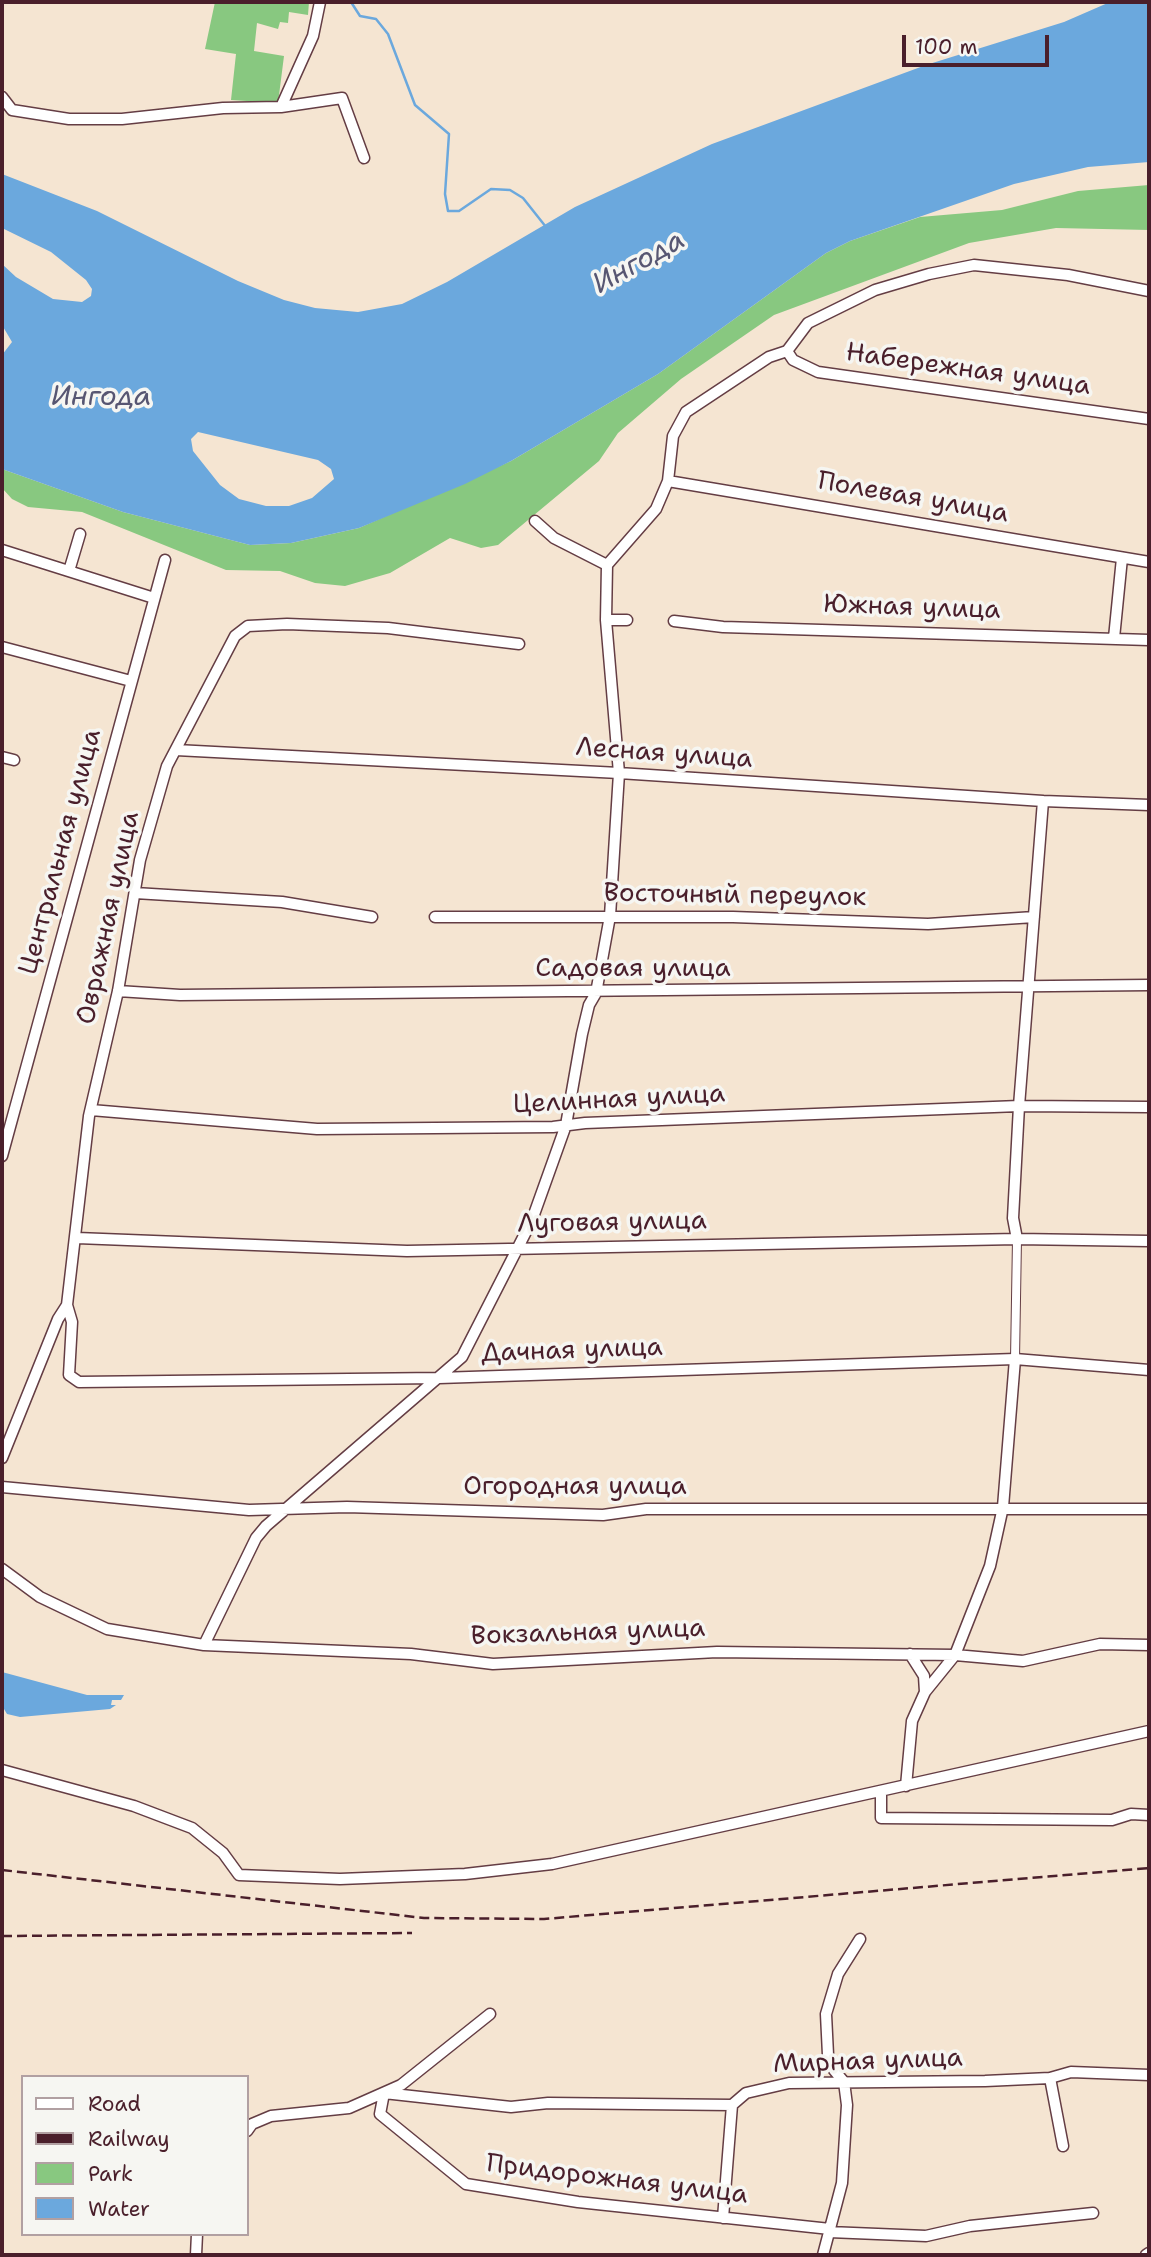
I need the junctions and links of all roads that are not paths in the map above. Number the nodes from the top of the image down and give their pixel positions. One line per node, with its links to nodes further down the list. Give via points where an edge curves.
1 (320, 2): 3 (street, via 313,36)
2 (2, 97): 3 (street, via 12,110 69,119)
3 (281, 107): 4 (street, via 342,99)
4 (365, 158)
5 (1149, 291): 6 (street, via 1068,275 974,265 875,290 808,323)
6 (787, 351): 7 (street, Набережная улица, via 793,360 818,372); 8 (street, via 769,357 686,412 673,436)
7 (1149, 419)
8 (668, 481): 12 (street, Полевая улица); 15 (street, via 656,509)
9 (535, 521): 15 (street, via 554,538)
10 (80, 534): 16 (street)
11 (2, 550): 16 (street)
12 (1122, 558): 14 (street, Полевая улица); 21 (street)
13 (165, 560): 17 (street, Центральная улица)
14 (1149, 562)
15 (607, 565): 18 (street)
16 (69, 571): 17 (street)
17 (154, 598): 25 (street, Центральная улица)
18 (606, 620): 19 (street); 29 (street)
19 (627, 620)
20 (674, 621): 21 (street, Южная улица, via 723,627)
21 (1114, 638): 22 (street, Южная улица)
22 (1149, 640)
23 (519, 644): 26 (street, Овражная улица, via 388,628 248,626 235,636)
24 (2, 646): 25 (street)
25 (131, 681): 45 (street, Центральная улица)
26 (176, 750): 29 (street, Лесная улица); 32 (street, Овражная улица, via 139,860)
27 (2, 757): 28 (street)
28 (14, 760)
29 (619, 773): 30 (street, Лесная улица); 33 (street)
30 (1043, 801): 31 (street, Лесная улица); 36 (street)
31 (1149, 805)
32 (135, 893): 34 (street, via 282,902); 39 (street, Овражная улица)
33 (610, 916): 35 (street, Восточный переулок); 36 (street, Восточный переулок, via 928,924); 40 (street)
34 (372, 917)
35 (435, 917)
36 (1034, 917): 38 (street)
37 (1149, 985): 38 (street, Садовая улица)
38 (1028, 987): 40 (street, Садовая улица); 41 (street)
39 (118, 991): 40 (street, Садовая улица, via 180,995); 43 (street, Овражная улица)
40 (596, 993): 44 (street, via 582,1034)
41 (1019, 1106): 42 (street, Целинная улица); 44 (street, Целинная улица); 47 (street, via 1013,1218)
42 (1149, 1107)
43 (91, 1110): 44 (street, Целинная улица, via 317,1129); 46 (street, Овражная улица)
44 (566, 1125): 49 (street)
45 (2, 1156)
46 (77, 1238): 49 (street, Луговая улица, via 393,1251); 50 (street, Овражная улица)
47 (1017, 1239): 48 (street, Луговая улица); 49 (street, Луговая улица); 51 (street)
48 (1149, 1241)
49 (518, 1247): 53 (street, via 461,1357)
50 (67, 1305): 53 (street, Дачная улица, via 72,1322 69,1375 79,1382); 54 (street, Овражная улица)
51 (1015, 1359): 52 (street, Дачная улица); 53 (street, Дачная улица); 56 (street)
52 (1149, 1370)
53 (439, 1378): 57 (street)
54 (2, 1458)
55 (2, 1487): 57 (street, Огородная улица)
56 (1003, 1507): 57 (street, Огородная улица, via 646,1509 603,1515 347,1507); 58 (street, Огородная улица); 63 (street, via 990,1566)
57 (286, 1510): 60 (street, via 256,1538)
58 (1149, 1510)
59 (2, 1569): 60 (street, Вокзальная улица, via 40,1597 107,1629)
60 (204, 1645): 62 (street, Вокзальная улица, via 411,1654 493,1664 717,1653)
61 (1149, 1645): 63 (street, Вокзальная улица, via 1100,1644 1023,1661)
62 (910, 1654): 63 (street, Вокзальная улица); 64 (street, via 924,1676)
63 (955, 1655): 64 (street)
64 (925, 1692): 67 (street, via 909,1736)
65 (1149, 1731): 67 (street)
66 (2, 1770): 68 (street, via 134,1806 192,1828 223,1853 239,1875 340,1879 465,1874 552,1864)
67 (906, 1786): 68 (street)
68 (881, 1791): 69 (street, via 881,1818 1112,1820)
69 (1149, 1815)
70 (859, 1939): 74 (street, via 838,1974 826,2014 828,2055)
71 (490, 2014): 75 (street, via 401,2085)
72 (1149, 2075): 73 (street, Мирная улица, via 1071,2072)
73 (1050, 2078): 74 (street, Мирная улица); 78 (street)
74 (844, 2082): 76 (street, Мирная улица, via 789,2083 746,2093); 81 (street, via 842,2183)
75 (384, 2093): 76 (street, Мирная улица, via 511,2107 548,2103); 77 (street, via 349,2108 271,2116); 80 (street, Придорожная улица, via 380,2114 466,2184)
76 (732, 2105): 80 (street)
77 (248, 2130)
78 (1063, 2146)
79 (1094, 2213): 81 (street, Придорожная улица, via 970,2226 926,2236)
80 (723, 2218): 81 (street, Придорожная улица)
81 (830, 2230): 84 (street)
82 (197, 2236): 83 (street)
83 (196, 2255)
84 (824, 2255)

